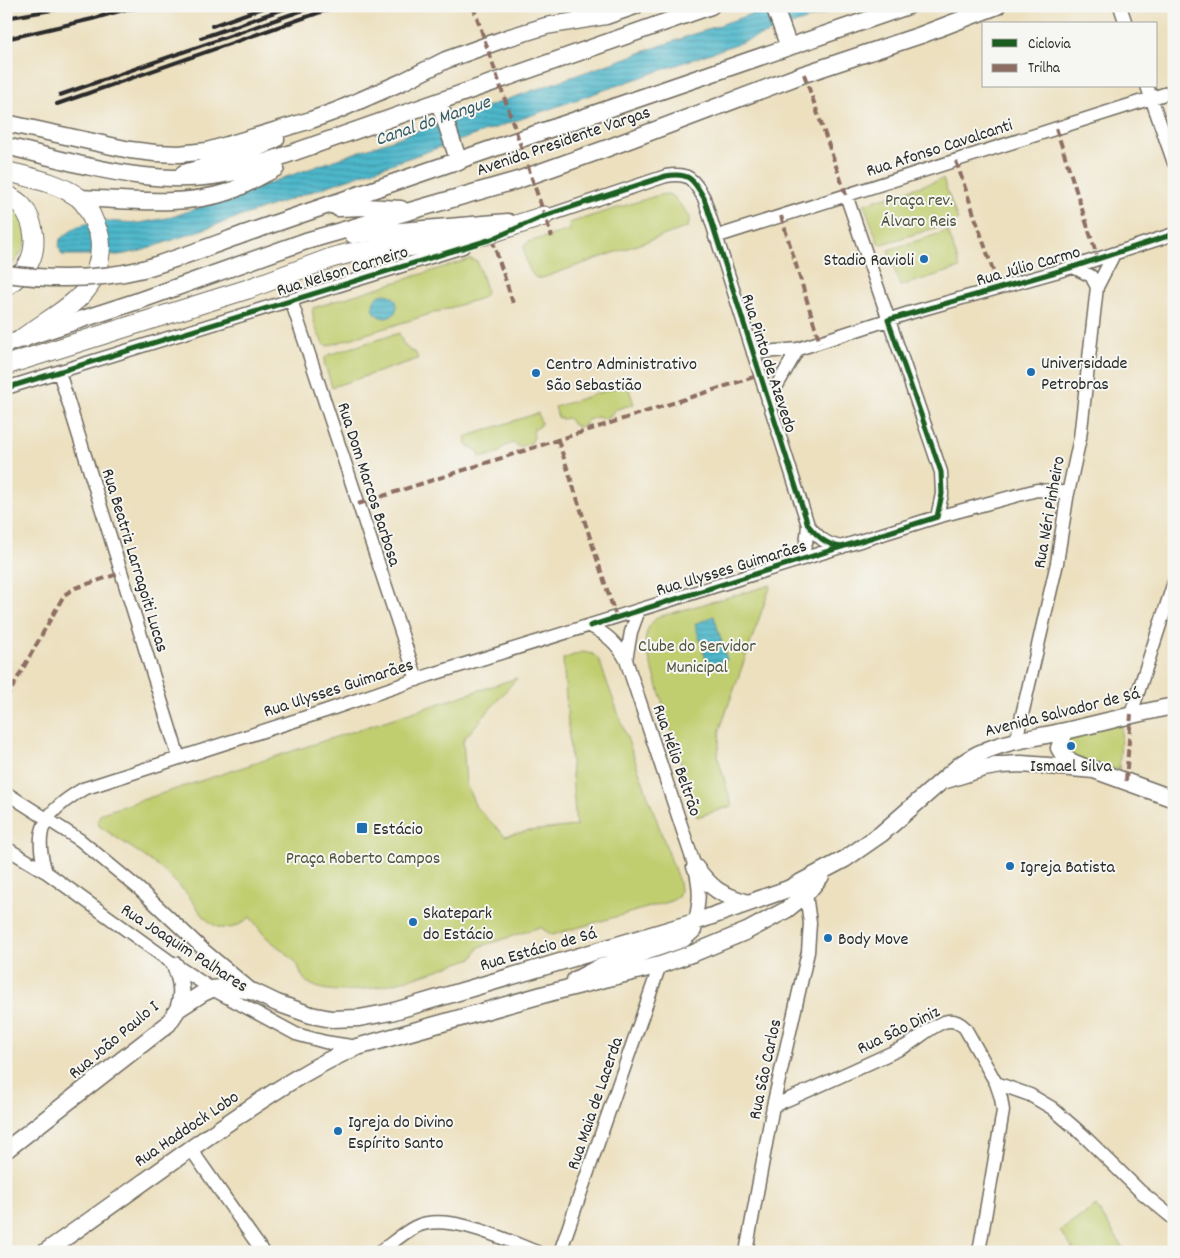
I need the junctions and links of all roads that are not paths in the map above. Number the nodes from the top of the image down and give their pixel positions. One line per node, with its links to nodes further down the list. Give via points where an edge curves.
1 (635, 6): 12 (main road, via 606,16 546,26 506,38 446,60 347,107)
2 (711, 6): 11 (main road)
3 (774, 6): 8 (main road)
4 (908, 6): 8 (main road, Avenida Presidente Vargas)
5 (997, 6): 24 (main road, Avenida Presidente Vargas, via 518,180)
6 (1120, 6): 7 (street)
7 (1125, 22)
8 (786, 40): 16 (main road, Avenida Presidente Vargas)
9 (1174, 90): 10 (street, Rua Afonso Cavalcanti)
10 (1149, 92): 17 (street); 22 (street, Rua Afonso Cavalcanti)
11 (439, 102): 15 (main road); 16 (main road)
12 (311, 120): 13 (main road, via 207,151 179,154 130,150); 20 (main road, via 237,158)
13 (6, 123)
14 (6, 146): 20 (main road, via 117,172)
15 (297, 150): 20 (main road, via 221,176); 23 (main road, via 294,159 229,191 210,196 153,202)
16 (459, 162): 25 (main road, Avenida Presidente Vargas)
17 (1174, 163)
18 (6, 172): 23 (highway, via 56,185)
19 (684, 175): 26 (street, Rua Nelson Carneiro, via 666,176); 28 (street, Rua Pinto de Azevedo, via 691,179 704,198)
20 (168, 178)
21 (6, 194): 33 (highway, via 29,216 34,240 26,267)
22 (846, 195): 28 (street, Rua Afonso Cavalcanti); 36 (street)
23 (79, 198): 37 (highway, via 91,213 100,237 101,249 94,275 76,301)
24 (426, 206): 25 (main road); 29 (main road, Avenida Presidente Vargas)
25 (321, 208): 32 (main road, Avenida Presidente Vargas, bridge, via 142,269 70,278)
26 (544, 216): 29 (main road, via 496,224); 35 (street, Rua Nelson Carneiro, via 492,239); 40 (highway, via 485,235 331,258 248,289)
27 (1174, 234): 30 (street, Rua Júlio Carmo)
28 (715, 237): 39 (street, Rua Pinto de Azevedo)
29 (306, 241): 37 (main road, Avenida Presidente Vargas)
30 (1114, 254): 31 (street, Rua Júlio Carmo); 34 (street, Rua Néri Pinheiro)
31 (1073, 267): 34 (street, via 1091,276); 36 (street, Rua Júlio Carmo)
32 (6, 274)
33 (6, 286)
34 (1097, 287): 44 (street, Rua Néri Pinheiro, via 1080,438)
35 (291, 300): 41 (street, Rua Nelson Carneiro); 53 (street, Rua Dom Marcos Barbosa)
36 (888, 320): 38 (street, Rua Júlio Carmo); 45 (street, via 941,472 942,494)
37 (14, 341)
38 (798, 349): 39 (street, Rua Júlio Carmo); 43 (street)
39 (753, 353): 43 (street, Rua Pinto de Azevedo)
40 (6, 365)
41 (59, 372): 42 (street, Rua Nelson Carneiro); 58 (street, Rua Beatriz Larragoiti Lucas)
42 (6, 388)
43 (768, 401): 46 (street, Rua Pinto de Azevedo)
44 (1067, 498): 45 (street, Rua Ulysses Guimarães, via 1061,492 1037,490); 57 (street, Rua Néri Pinheiro, via 1057,563)
45 (937, 517): 47 (street, Rua Ulysses Guimarães)
46 (808, 525): 47 (street, Rua Pinto de Azevedo, via 832,546); 48 (street, Rua Pinto de Azevedo, via 802,554)
47 (842, 547): 48 (street, Rua Ulysses Guimarães)
48 (790, 563): 50 (street, Rua Ulysses Guimarães)
49 (1174, 582): 55 (street)
50 (639, 610): 51 (street, Rua Ulysses Guimarães); 52 (street)
51 (590, 626): 52 (street, Rua Hélio Beltrão, via 610,638); 53 (street, Rua Ulysses Guimarães)
52 (626, 660): 65 (street, Rua Hélio Beltrão)
53 (417, 680): 58 (street, Rua Ulysses Guimarães)
54 (1174, 706): 55 (main road, Avenida Salvador de Sá)
55 (1131, 714): 56 (main road, Avenida Salvador de Sá)
56 (1064, 732): 57 (main road, Avenida Salvador de Sá); 59 (main road, via 1058,748 1063,756 1070,762)
57 (1016, 741): 60 (main road, Avenida Salvador de Sá, via 972,756)
58 (179, 758): 63 (street, Rua Ulysses Guimarães, via 82,789 64,800)
59 (1094, 770): 60 (main road, via 1002,765); 62 (main road)
60 (941, 782): 66 (main road, Rua Estácio de Sá, via 881,834)
61 (6, 793): 63 (street, Rua Joaquim Palhares)
62 (1174, 799)
63 (47, 819): 67 (street, via 39,840); 74 (street, Rua Joaquim Palhares, via 80,840 138,888)
64 (6, 848): 67 (street, Rua Joaquim Palhares)
65 (695, 867): 69 (main road, via 719,893); 70 (street, Rua Hélio Beltrão, via 700,898)
66 (828, 869): 68 (main road, Rua Estácio de Sá); 69 (main road, Rua Estácio de Sá, via 788,889)
67 (46, 872): 71 (street, Rua Joaquim Palhares)
68 (806, 894): 72 (main road, Rua Estácio de Sá, via 786,910 747,930); 79 (street, Rua São Carlos, via 810,923 808,952)
69 (748, 902): 70 (main road, Rua Estácio de Sá)
70 (695, 922): 74 (main road, Rua Estácio de Sá, via 391,1012 359,1018 311,1016); 75 (main road, via 683,939 598,968)
71 (174, 965): 73 (street, Rua Joaquim Palhares); 76 (main road, via 182,994)
72 (660, 965): 75 (main road, Rua Estácio de Sá); 87 (street, Rua Maia de Lacerda)
73 (212, 989): 74 (main road, Rua João Paulo I, via 230,987); 76 (main road, Rua João Paulo I); 77 (street, Rua Joaquim Palhares, via 296,1034)
74 (254, 992)
75 (548, 993): 77 (main road, Rua Estácio de Sá)
76 (178, 1009): 81 (main road, Rua João Paulo I, via 168,1024)
77 (357, 1047): 80 (main road, Rua Haddock Lobo, via 307,1070)
78 (996, 1083): 79 (street, Rua São Diniz, via 964,1028 952,1021); 82 (street, via 1030,1095 1052,1108); 89 (street, via 1003,1111)
79 (773, 1106): 88 (street, Rua São Carlos)
80 (190, 1148): 83 (main road, Rua Haddock Lobo); 84 (street)
81 (6, 1150)
82 (1174, 1219)
83 (54, 1249)
84 (263, 1252)
85 (380, 1252): 86 (street, via 416,1227 439,1222 470,1227)
86 (537, 1252)
87 (560, 1252)
88 (746, 1252)
89 (979, 1252)

